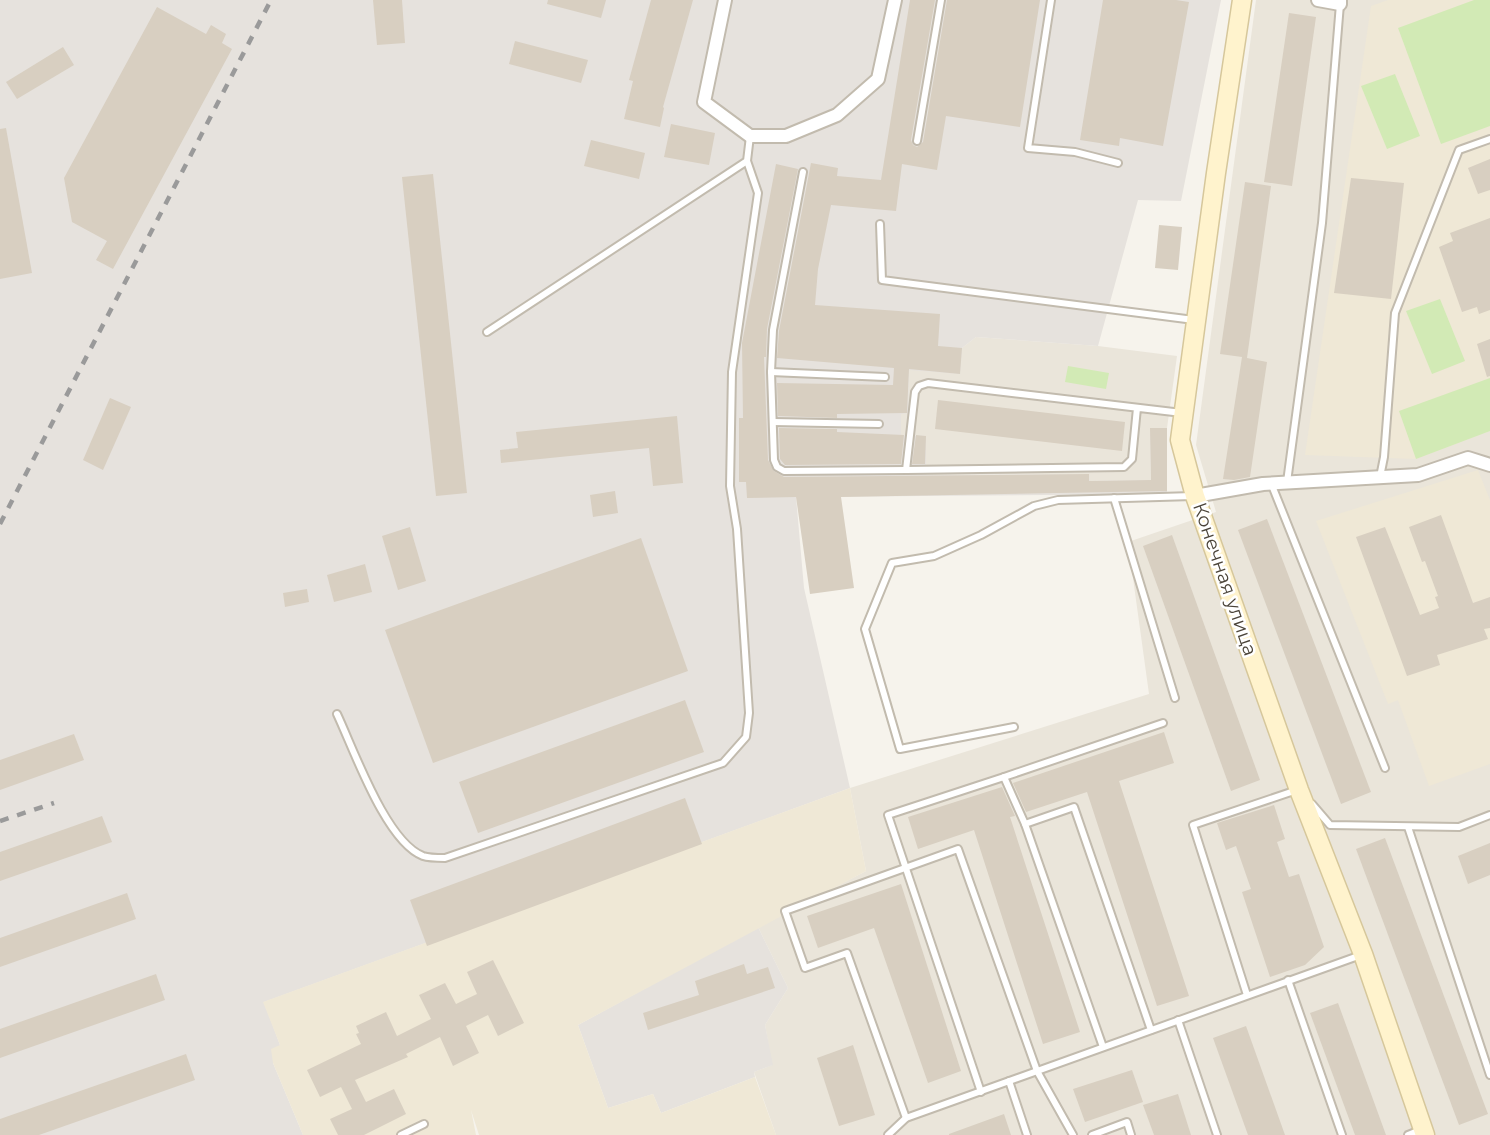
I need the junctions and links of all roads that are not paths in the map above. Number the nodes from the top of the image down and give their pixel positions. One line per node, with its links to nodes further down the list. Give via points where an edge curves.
1 (725, 0): 8 (street, via 704,102)
2 (895, 0): 8 (street, via 877,79 837,115 786,136)
3 (941, 0): 10 (lane)
4 (1051, 0): 12 (lane, via 1028,148 1075,152)
5 (1242, 0): 15 (street, Конечная улица)
6 (1318, 0): 7 (street)
7 (1340, 2): 26 (lane, via 1322,223)
8 (750, 136): 11 (lane)
9 (1490, 139): 25 (lane, via 1459,150 1395,313)
10 (916, 141)
11 (747, 161): 16 (lane); 31 (lane, via 758,193 732,372 730,486 739,555 749,713 746,737 723,763 445,858 424,857 402,842 386,819)
12 (1118, 163)
13 (803, 172): 17 (lane, via 773,330)
14 (880, 224): 15 (lane, via 882,280)
15 (1196, 320): 20 (street, Конечная улица)
16 (487, 332)
17 (771, 372): 18 (lane); 21 (lane)
18 (885, 377)
19 (1137, 408): 20 (lane); 24 (lane, via 1132,459 1124,467); 24 (lane, via 928,383 915,392)
20 (1184, 414): 28 (street, Конечная улица, via 1180,440)
21 (773, 422): 22 (lane); 24 (lane, via 774,460 784,471)
22 (879, 424)
23 (1490, 465): 25 (street, via 1468,458 1418,475)
24 (906, 470)
25 (1380, 477): 26 (street)
26 (1287, 482): 27 (street)
27 (1271, 483): 28 (street); 34 (lane)
28 (1195, 496): 29 (lane); 36 (street, Конечная улица)
29 (1114, 498): 30 (lane); 33 (lane, via 1058,500 1034,506 934,556 892,563 865,629 900,750)
30 (1175, 698)
31 (337, 714)
32 (1163, 723): 35 (lane)
33 (1014, 727)
34 (1385, 768)
35 (1004, 777): 38 (lane); 40 (lane, via 888,815)
36 (1299, 790): 39 (lane, via 1330,825); 41 (street, Конечная улица); 43 (lane, via 1192,825)
37 (1490, 815): 39 (lane, via 1459,827)
38 (1025, 824): 45 (lane, via 1073,807); 46 (lane)
39 (1408, 827): 48 (lane)
40 (905, 868): 47 (lane, via 958,849); 50 (lane); 51 (lane, via 785,911 805,968 847,953)
41 (1363, 954): 42 (lane); 53 (street, Конечная улица)
42 (1289, 981): 43 (lane); 61 (lane)
43 (1247, 995): 44 (lane)
44 (1178, 1020): 45 (lane); 60 (lane)
45 (1151, 1030): 46 (lane)
46 (1103, 1047): 47 (lane)
47 (1037, 1071): 49 (lane); 57 (lane)
48 (1490, 1075)
49 (1009, 1081): 50 (lane); 56 (lane)
50 (981, 1091): 51 (lane)
51 (906, 1118): 55 (lane)
52 (424, 1124): 54 (lane)
53 (1418, 1133)
54 (401, 1135)
55 (888, 1135)
56 (1027, 1135)
57 (1073, 1135)
58 (1092, 1135): 59 (lane, via 1127,1122)
59 (1131, 1135)
60 (1217, 1135)
61 (1342, 1135)

